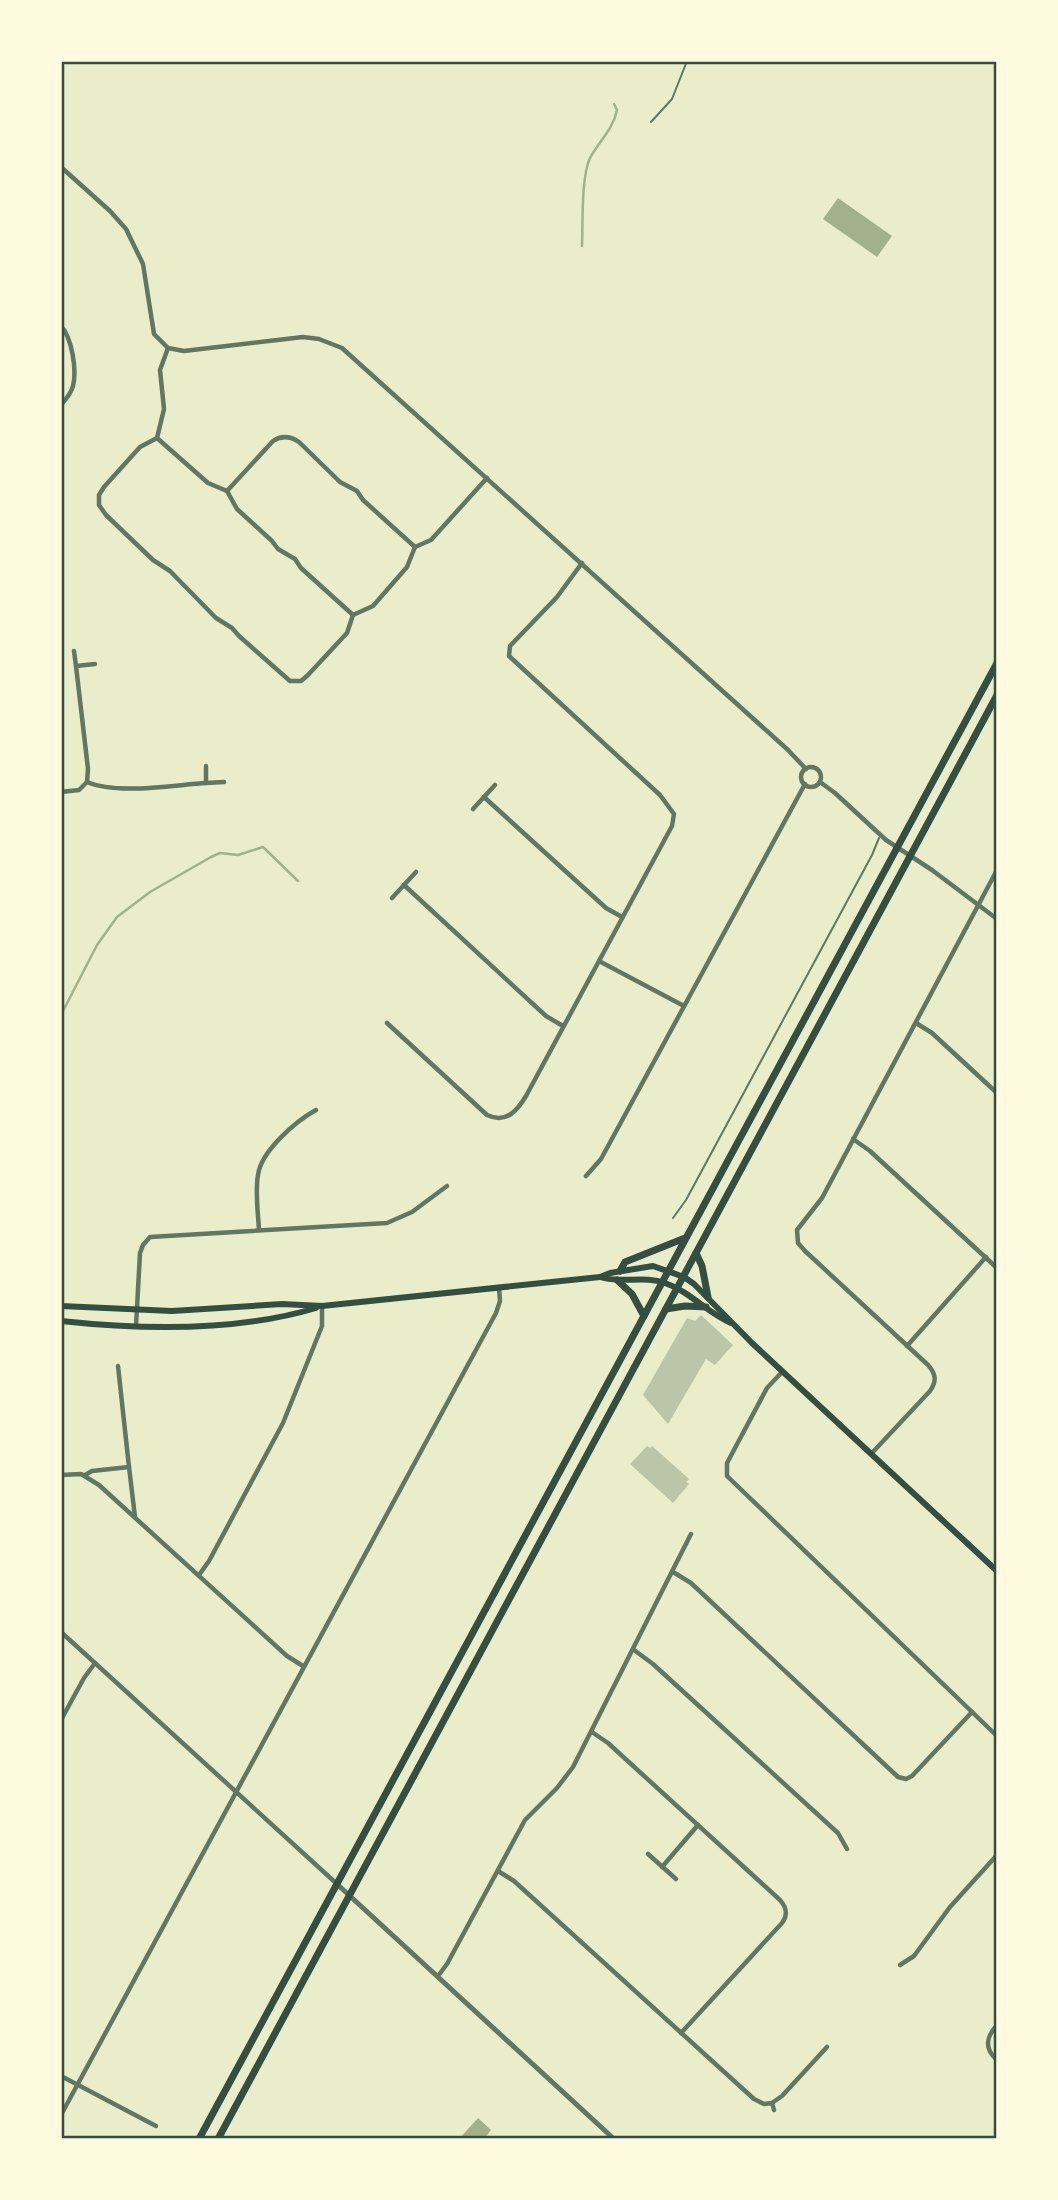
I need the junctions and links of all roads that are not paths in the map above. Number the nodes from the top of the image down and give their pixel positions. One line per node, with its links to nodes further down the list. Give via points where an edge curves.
1 (687, 61): 2 (lane, via 672,99)
2 (651, 122)
3 (62, 170): 5 (street, via 110,211 131,238 142,264 156,338)
4 (61, 326): 6 (street, via 75,374 71,393)
5 (168, 348): 7 (street, via 160,370 164,409); 8 (street, via 184,351 295,337 319,339 348,352)
6 (61, 405)
7 (157, 438): 9 (street, via 208,483); 12 (street, via 140,447 104,488 99,505 216,618 283,677 297,681 345,635)
8 (488, 478): 10 (street, via 431,540); 11 (street)
9 (227, 491): 10 (street, via 273,441 290,438 357,491); 12 (street, via 237,509 278,550 295,559)
10 (415, 547): 12 (street, via 407,567 373,606)
11 (582, 563): 19 (street); 37 (street, via 508,653 671,808 673,826)
12 (353, 615)
13 (75, 651): 16 (street)
14 (997, 663): 30 (highway)
15 (95, 664): 16 (street)
16 (76, 666): 20 (street)
17 (997, 695): 31 (highway)
18 (206, 766): 23 (street)
19 (806, 769): 22 (street, via 818,770); 24 (street)
20 (87, 782): 23 (street, via 113,789); 26 (street, via 79,790)
21 (224, 782): 23 (street)
22 (820, 782): 24 (street, via 813,787); 29 (street)
23 (206, 783)
24 (805, 784): 40 (street)
25 (495, 785): 27 (street)
26 (61, 792)
27 (484, 796): 28 (street); 37 (street, via 606,908)
28 (473, 808)
29 (880, 835): 30 (street); 49 (lane, via 687,1200)
30 (897, 849): 31 (street); 51 (highway)
31 (910, 857): 36 (street); 52 (highway)
32 (997, 870): 36 (street)
33 (416, 872): 34 (street)
34 (404, 885): 35 (street); 43 (street, via 546,1016)
35 (392, 898)
36 (978, 905): 38 (street); 42 (street)
37 (622, 917): 39 (street)
38 (997, 919)
39 (599, 961): 40 (street); 43 (street)
40 (684, 1006): 47 (street, via 601,1159)
41 (387, 1023): 43 (street, via 484,1112 500,1119 521,1105)
42 (916, 1023): 44 (street); 46 (street)
43 (564, 1026)
44 (997, 1093)
45 (316, 1110): 50 (street, via 297,1121 260,1166)
46 (853, 1139): 53 (street); 73 (street, via 822,1198 797,1230 798,1243)
47 (586, 1176)
48 (447, 1186): 50 (street, via 412,1212 387,1223)
49 (673, 1218)
50 (259, 1230): 68 (street, via 150,1237 140,1253)
51 (685, 1238): 55 (highway); 56 (highway, via 625,1262)
52 (696, 1253): 58 (highway); 63 (highway)
53 (986, 1257): 54 (street); 73 (street)
54 (997, 1268)
55 (668, 1270): 56 (main road, via 653,1266); 58 (main road); 60 (highway)
56 (620, 1271): 57 (main road)
57 (600, 1276): 59 (main road); 62 (main road)
58 (684, 1277): 61 (highway); 63 (main road)
59 (617, 1280): 60 (main road); 69 (highway)
60 (662, 1282): 61 (main road); 69 (highway)
61 (678, 1287): 66 (main road); 67 (highway)
62 (499, 1288): 65 (main road); 88 (street, via 496,1313)
63 (708, 1297): 71 (main road)
64 (61, 1306): 68 (main road)
65 (322, 1306): 68 (main road); 72 (main road, via 283,1318); 84 (street, via 322,1326 284,1423)
66 (706, 1307): 67 (highway); 71 (main road)
67 (666, 1309): 102 (highway)
68 (136, 1311): 72 (street)
69 (644, 1315): 101 (highway)
70 (61, 1321): 72 (main road)
71 (731, 1324): 75 (main road)
72 (136, 1326)
73 (907, 1346): 76 (street, via 933,1371 934,1384)
74 (118, 1366): 77 (street)
75 (782, 1372): 76 (main road); 89 (street, via 767,1388 725,1472)
76 (871, 1454): 82 (main road)
77 (129, 1467): 79 (street); 80 (street)
78 (61, 1475): 79 (street)
79 (85, 1476): 80 (street)
80 (135, 1517): 84 (street)
81 (691, 1534): 83 (street)
82 (997, 1571)
83 (673, 1572): 86 (street); 89 (street, via 691,1583 898,1777 912,1776)
84 (199, 1575): 88 (street)
85 (61, 1632): 87 (street)
86 (634, 1650): 91 (street); 95 (street, via 838,1833)
87 (95, 1663): 90 (street); 93 (street)
88 (303, 1666): 93 (street)
89 (972, 1712): 92 (street)
90 (61, 1720)
91 (592, 1732): 94 (street); 99 (street, via 569,1774 525,1820)
92 (997, 1736)
93 (237, 1793): 101 (street); 110 (street)
94 (698, 1825): 98 (street); 106 (street, via 780,1900 786,1914)
95 (847, 1849)
96 (648, 1854): 98 (street)
97 (997, 1855): 103 (street, via 914,1956)
98 (662, 1867): 100 (street)
99 (498, 1871): 104 (street); 106 (street)
100 (676, 1879)
101 (338, 1885): 102 (street); 115 (highway)
102 (350, 1896): 104 (street); 116 (highway)
103 (900, 1965)
104 (438, 1976): 117 (street)
105 (997, 2025): 108 (street, via 987,2044)
106 (681, 2033): 111 (street, via 757,2101)
107 (827, 2046): 111 (street)
108 (997, 2060)
109 (61, 2076): 110 (street)
110 (78, 2085): 113 (street); 114 (street)
111 (772, 2104): 112 (street)
112 (774, 2110)
113 (61, 2115)
114 (156, 2126)
115 (199, 2139)
116 (218, 2139)
117 (614, 2139)

